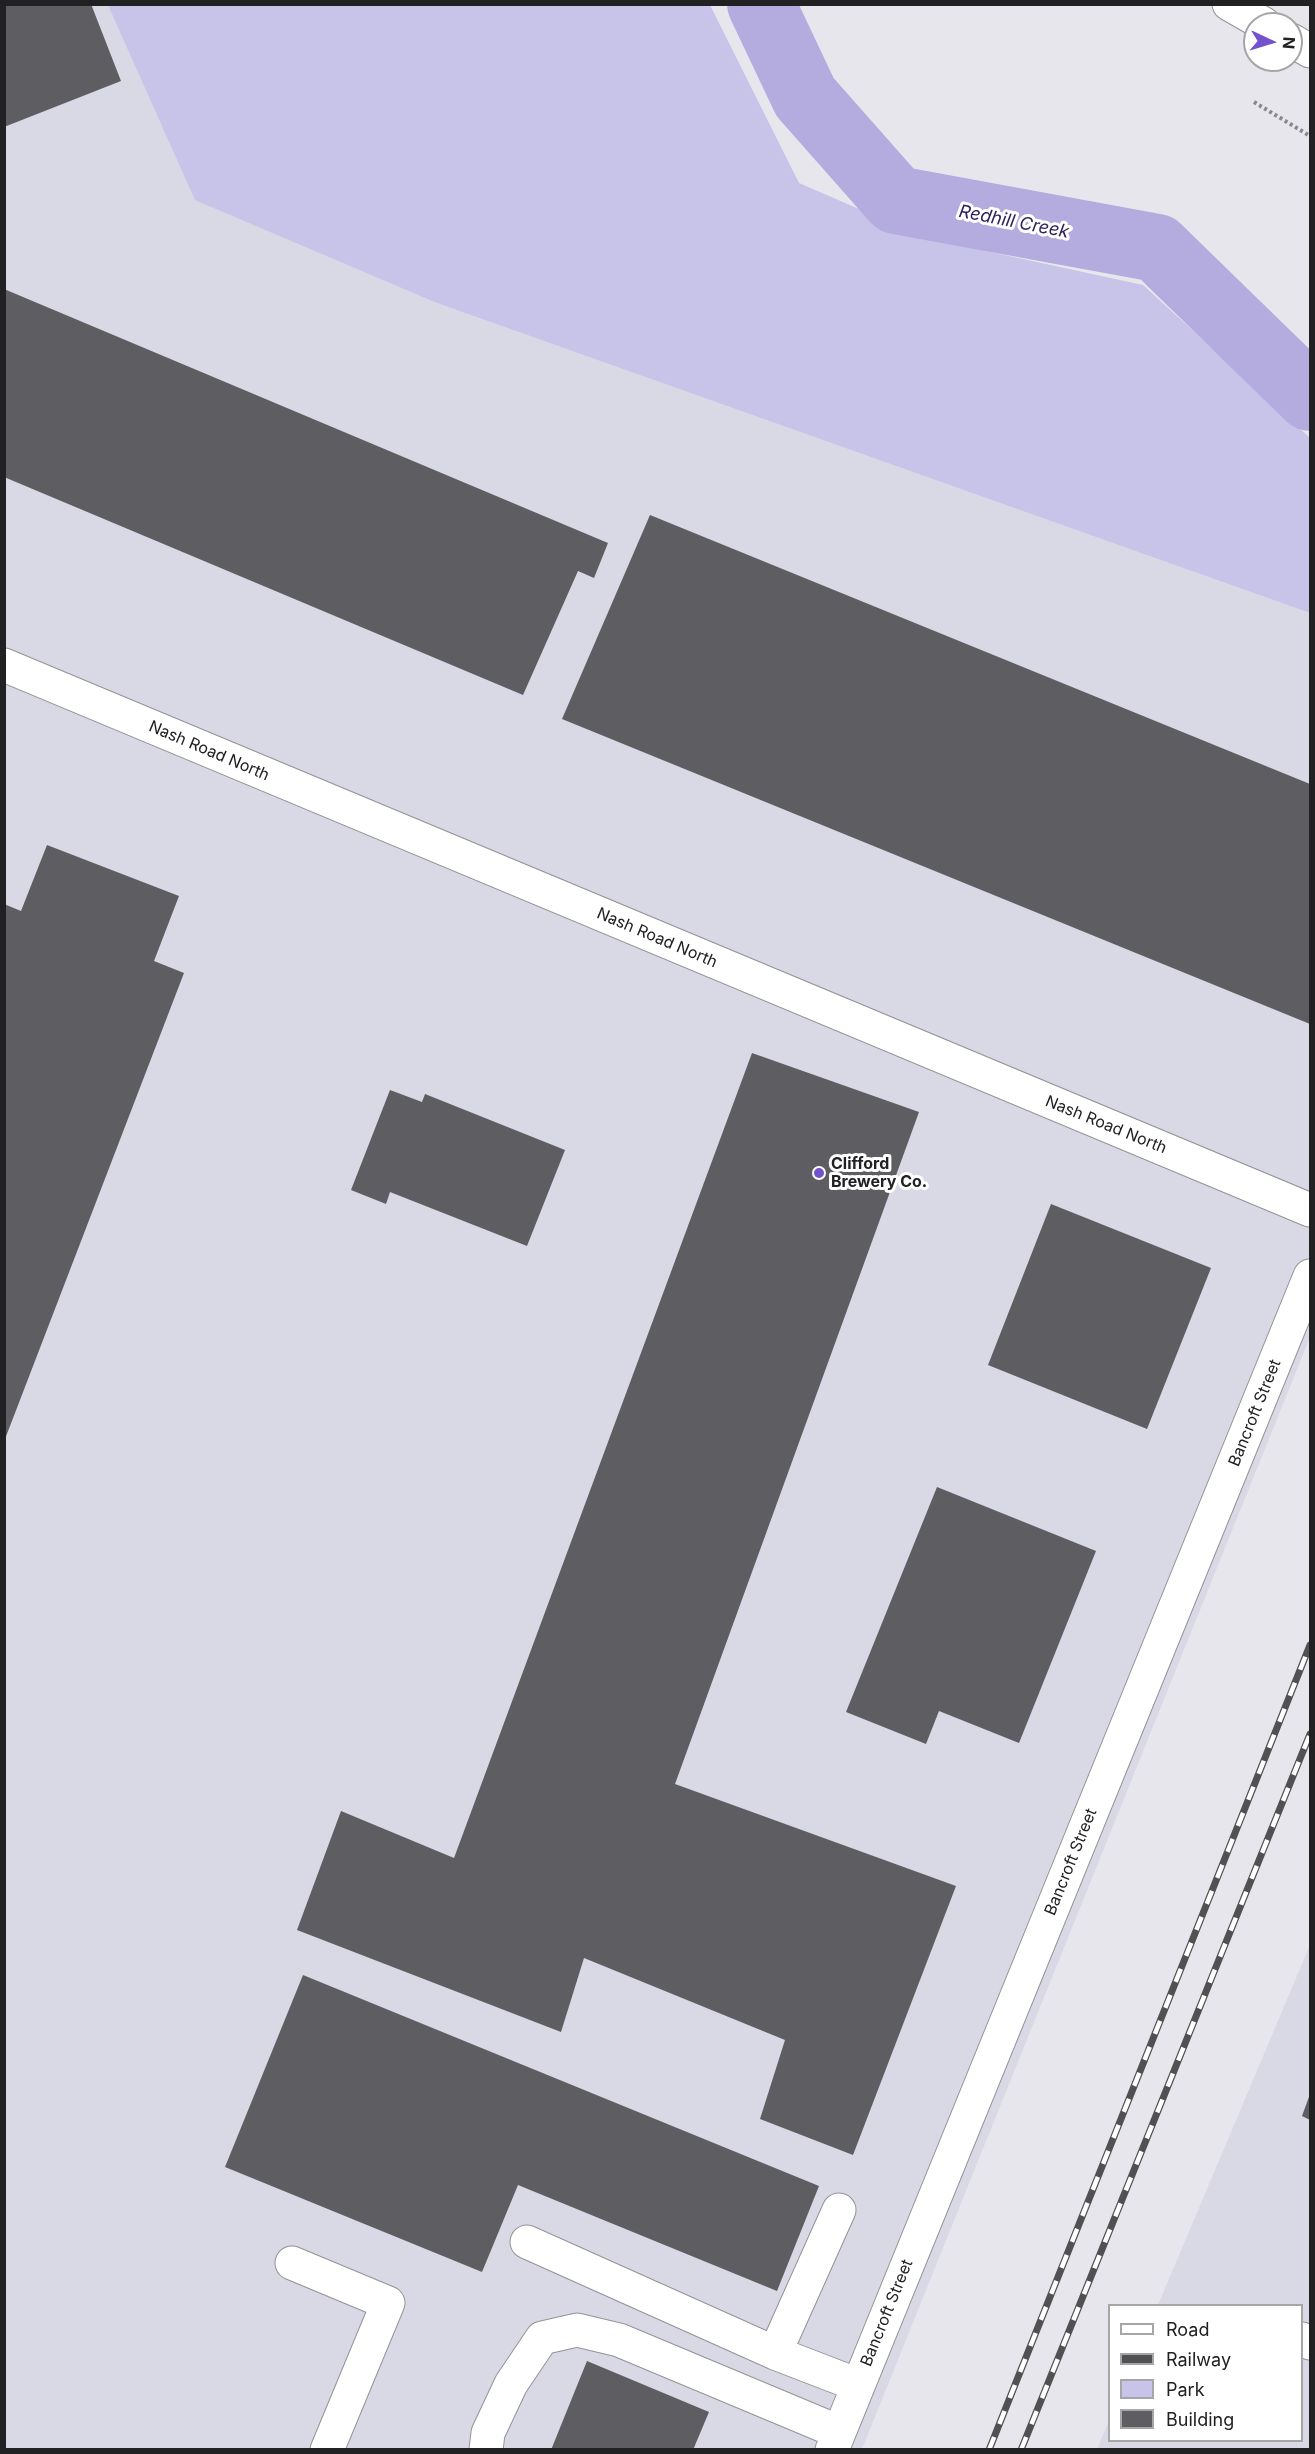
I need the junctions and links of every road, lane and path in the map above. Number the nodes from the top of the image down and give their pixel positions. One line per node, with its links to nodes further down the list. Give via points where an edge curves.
1 (1229, 4): 2 (main road)
2 (1243, 12)
3 (1254, 102): 4 (path)
4 (1311, 136)
5 (4, 665): 6 (main road, Nash Road North)
6 (1311, 1210)
7 (1311, 1276): 12 (main road, Bancroft Street)
8 (839, 2210): 11 (main road)
9 (527, 2242): 11 (main road)
10 (292, 2263): 14 (main road, via 388,2303)
11 (775, 2353): 12 (main road)
12 (858, 2385): 13 (main road, Bancroft Street)
13 (836, 2441): 15 (main road, via 619,2340 577,2330 542,2338 511,2384 488,2433)
14 (327, 2450)
15 (486, 2450)

